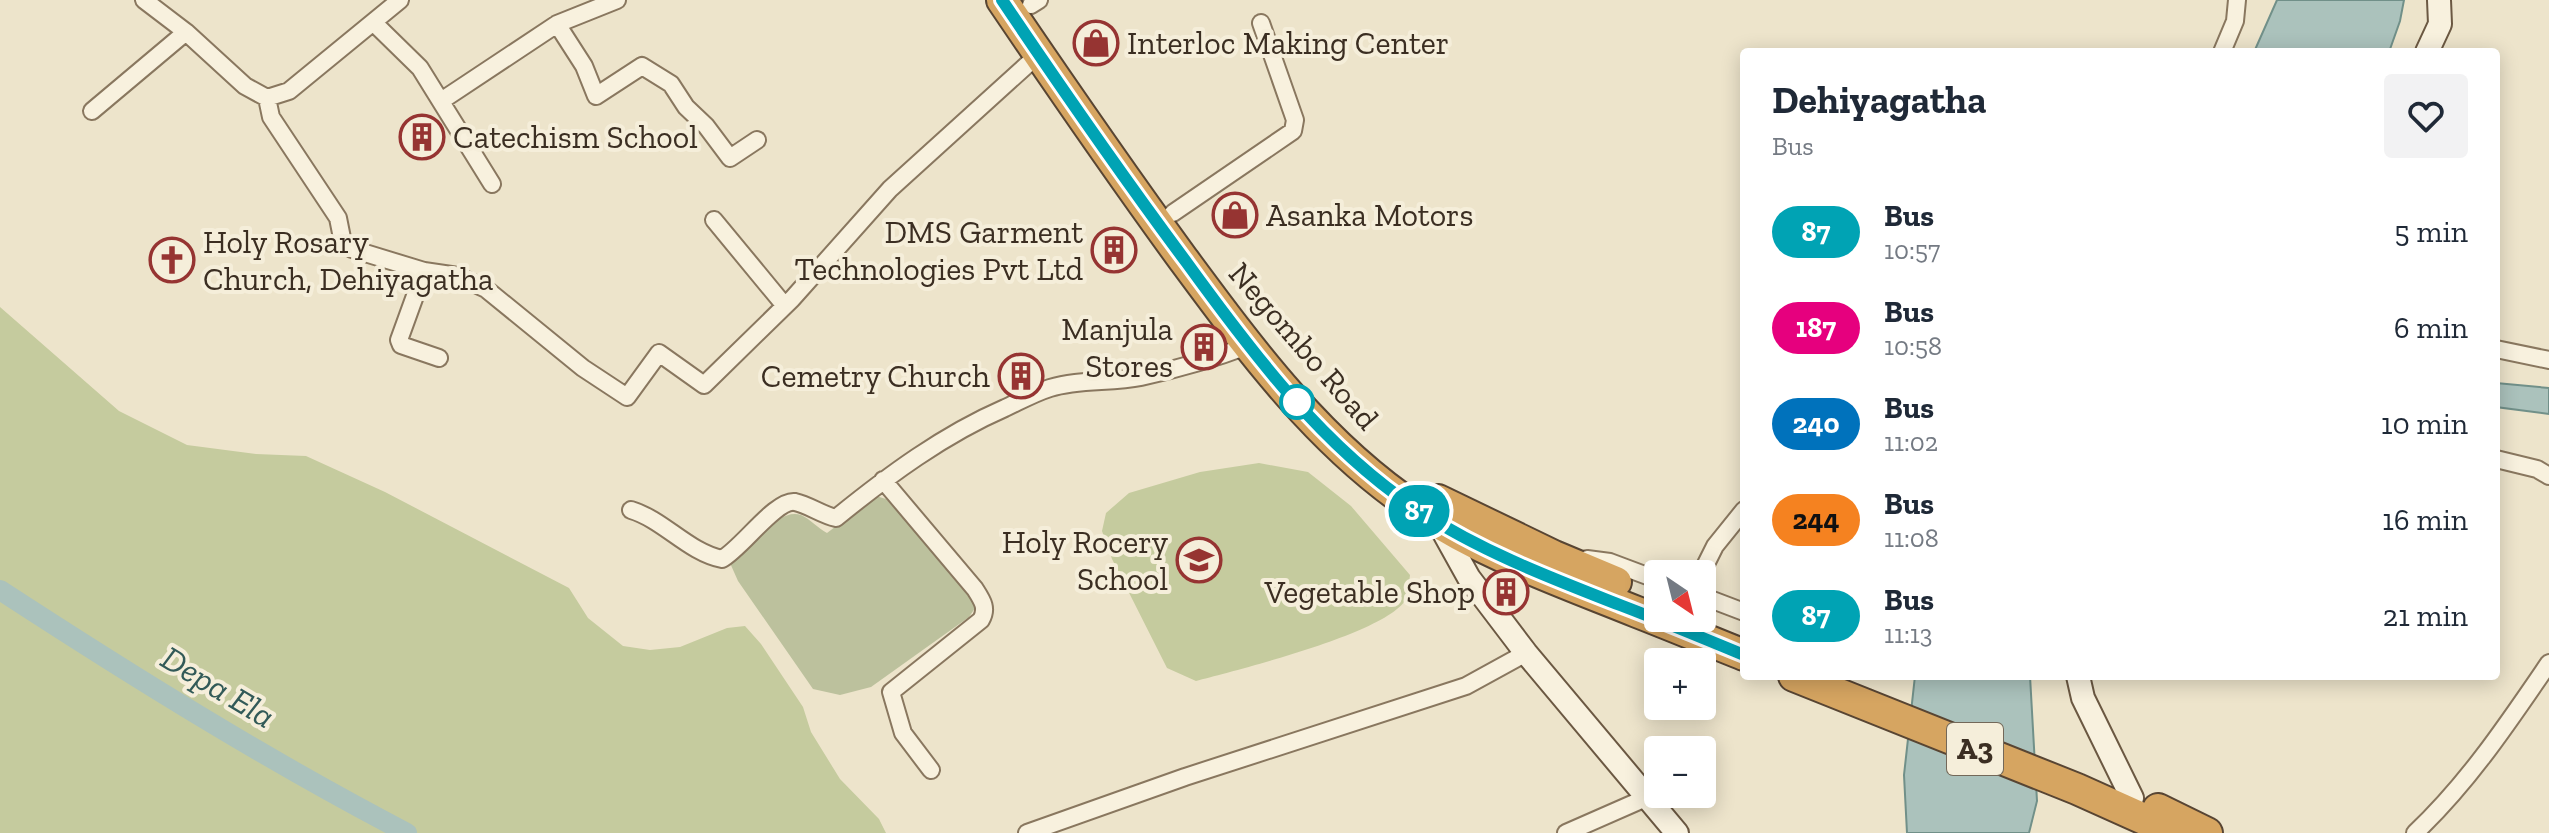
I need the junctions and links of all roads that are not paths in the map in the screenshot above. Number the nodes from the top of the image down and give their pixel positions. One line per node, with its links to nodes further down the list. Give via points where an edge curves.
1 (144, 0): 10 (street)
2 (400, 0): 7 (street)
3 (617, 0): 9 (street)
4 (2237, 0): 11 (street)
5 (2439, 0): 12 (street, via 2440,24)
6 (1025, 1): 13 (highway, Negombo Road); 19 (highway, Negombo Road)
7 (373, 22): 14 (street, via 289,91); 15 (street, via 420,68)
8 (1261, 23): 19 (street, via 1295,120 1293,131)
9 (557, 24): 15 (street); 17 (street, via 596,96 642,66 671,84 730,158)
10 (186, 32): 14 (street, via 245,86); 16 (street)
11 (2224, 48)
12 (2429, 48)
13 (1039, 54): 22 (street, via 890,189); 23 (highway, Negombo Road)
14 (267, 98): 21 (street, via 271,117 338,218 343,243)
15 (441, 101): 18 (street)
16 (92, 111)
17 (757, 140)
18 (492, 184)
19 (1173, 213): 30 (highway, Negombo Road, via 1297,376 1362,440)
20 (714, 220): 22 (street)
21 (424, 271): 22 (street, via 458,276 486,289 627,397 659,353 704,385); 25 (street, via 399,340 409,349)
22 (785, 306)
23 (1247, 346): 29 (street, via 1141,377 1071,383 1040,392 982,417); 33 (highway, Negombo Road, via 1324,432)
24 (2500, 350): 26 (street)
25 (439, 358)
26 (2549, 360)
27 (2500, 460): 28 (street)
28 (2549, 476)
29 (883, 480): 31 (street, via 836,518 797,503 781,505 722,559); 49 (street, via 984,605 981,620 891,692 903,733)
30 (1426, 492): 33 (street); 34 (highway, Negombo Road)
31 (631, 510)
32 (1740, 515): 35 (street)
33 (1438, 522): 42 (street, via 1469,578); 43 (highway, Negombo Road, via 1549,577)
34 (1554, 556): 36 (street, via 1610,562); 37 (highway, Negombo Road)
35 (1708, 560)
36 (1644, 575)
37 (1644, 594)
38 (1716, 601): 39 (street)
39 (1740, 610)
40 (1716, 624): 41 (highway)
41 (1740, 634)
42 (1526, 653): 51 (street); 55 (street, via 1466,686)
43 (1740, 653)
44 (2549, 663): 60 (street, via 2484,758)
45 (1807, 680): 48 (highway, A3)
46 (1845, 680): 48 (highway, A3)
47 (2079, 680): 52 (street)
48 (1877, 701): 50 (highway, A3)
49 (931, 770)
50 (2079, 783): 52 (highway, A3); 58 (highway, A3)
51 (1644, 792)
52 (2132, 798): 59 (highway, A3)
53 (1644, 799): 56 (street)
54 (1657, 808): 57 (street)
55 (1027, 833)
56 (1566, 833)
57 (1677, 833)
58 (2175, 833)
59 (2207, 833)
60 (2415, 833)

